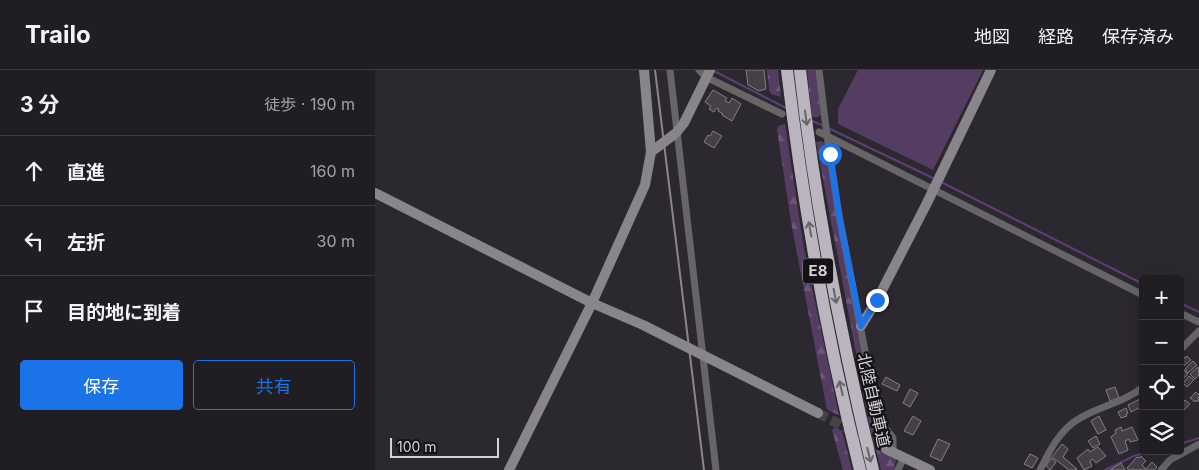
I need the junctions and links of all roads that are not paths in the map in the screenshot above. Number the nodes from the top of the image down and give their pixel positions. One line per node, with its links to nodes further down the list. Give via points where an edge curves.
1 (644, 70): 12 (street)
2 (670, 70): 10 (street)
3 (787, 70): 30 (highway, 北陸自動車道 / E8, one-way to 3, via 816,263)
4 (800, 70): 31 (highway, 北陸自動車道 / E8, one-way to 31, via 832,282)
5 (819, 70): 11 (street)
6 (991, 70): 13 (street)
7 (705, 72): 8 (street); 10 (street, via 684,124)
8 (783, 114)
9 (819, 132): 11 (street)
10 (676, 133): 12 (street); 22 (street)
11 (827, 136): 13 (street); 19 (street)
12 (651, 152): 16 (street, via 640,199)
13 (933, 190): 15 (street); 19 (street)
14 (375, 193): 16 (street)
15 (1139, 293)
16 (592, 303): 22 (street); 28 (street)
17 (1184, 315): 18 (street)
18 (1199, 322)
19 (861, 326): 26 (street, via 876,403 882,423 893,438)
20 (1199, 331): 21 (street)
21 (1184, 346)
22 (703, 356): 24 (street); 29 (street)
23 (1139, 389): 34 (street, via 1077,420 1065,430)
24 (818, 413)
25 (1199, 444): 35 (street, via 1170,460)
26 (890, 451): 27 (street)
27 (904, 457): 32 (street); 33 (street)
28 (509, 470)
29 (716, 470)
30 (860, 470)
31 (873, 470)
32 (898, 470)
33 (930, 470)
34 (1039, 470)
35 (1161, 470)

